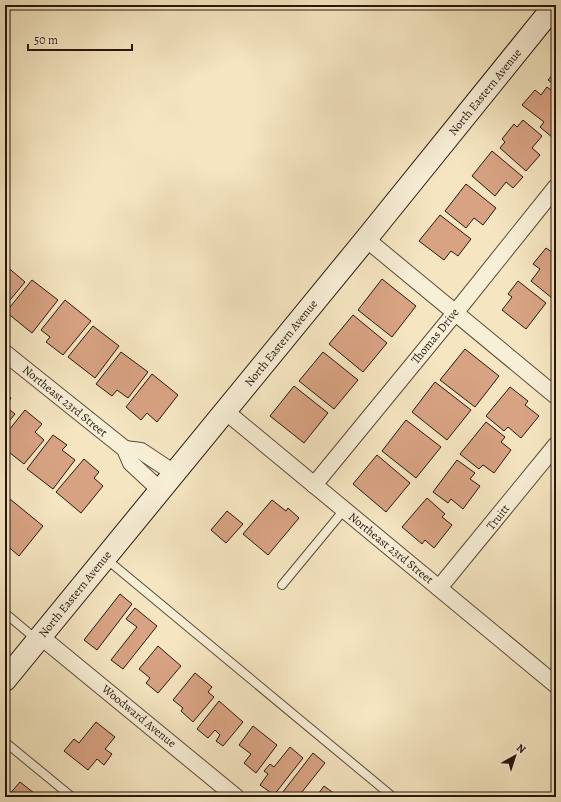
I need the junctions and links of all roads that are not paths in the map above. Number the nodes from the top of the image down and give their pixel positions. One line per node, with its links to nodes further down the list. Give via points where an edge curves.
1 (555, 5): 3 (main road, North Eastern Avenue)
2 (556, 187): 4 (street, Thomas Drive)
3 (366, 239): 4 (street); 7 (main road, North Eastern Avenue)
4 (455, 313): 6 (street); 11 (street, Thomas Drive)
5 (5, 353): 8 (street, Northeast 23rd Street)
6 (556, 396)
7 (225, 411): 10 (main road, North Eastern Avenue); 11 (street, Northeast 23rd Street)
8 (125, 449): 10 (street, Northeast 23rd Street, via 141,451); 12 (street, Northeast 23rd Street, via 131,463)
9 (553, 454): 16 (street, Truitt)
10 (174, 473): 12 (main road, North Eastern Avenue)
11 (314, 484): 13 (street, Northeast 23rd Street)
12 (160, 490): 14 (main road, North Eastern Avenue)
13 (344, 510): 15 (lane); 16 (street, Northeast 23rd Street)
14 (104, 558): 18 (main road, North Eastern Avenue); 25 (lane)
15 (282, 585)
16 (439, 588): 20 (street, Northeast 23rd Street)
17 (5, 613): 18 (lane)
18 (39, 638): 19 (main road, North Eastern Avenue); 24 (street, Woodward Avenue)
19 (5, 680)
20 (556, 685)
21 (5, 742): 22 (lane)
22 (60, 794): 23 (lane)
23 (72, 797)
24 (236, 797)
25 (393, 797)

